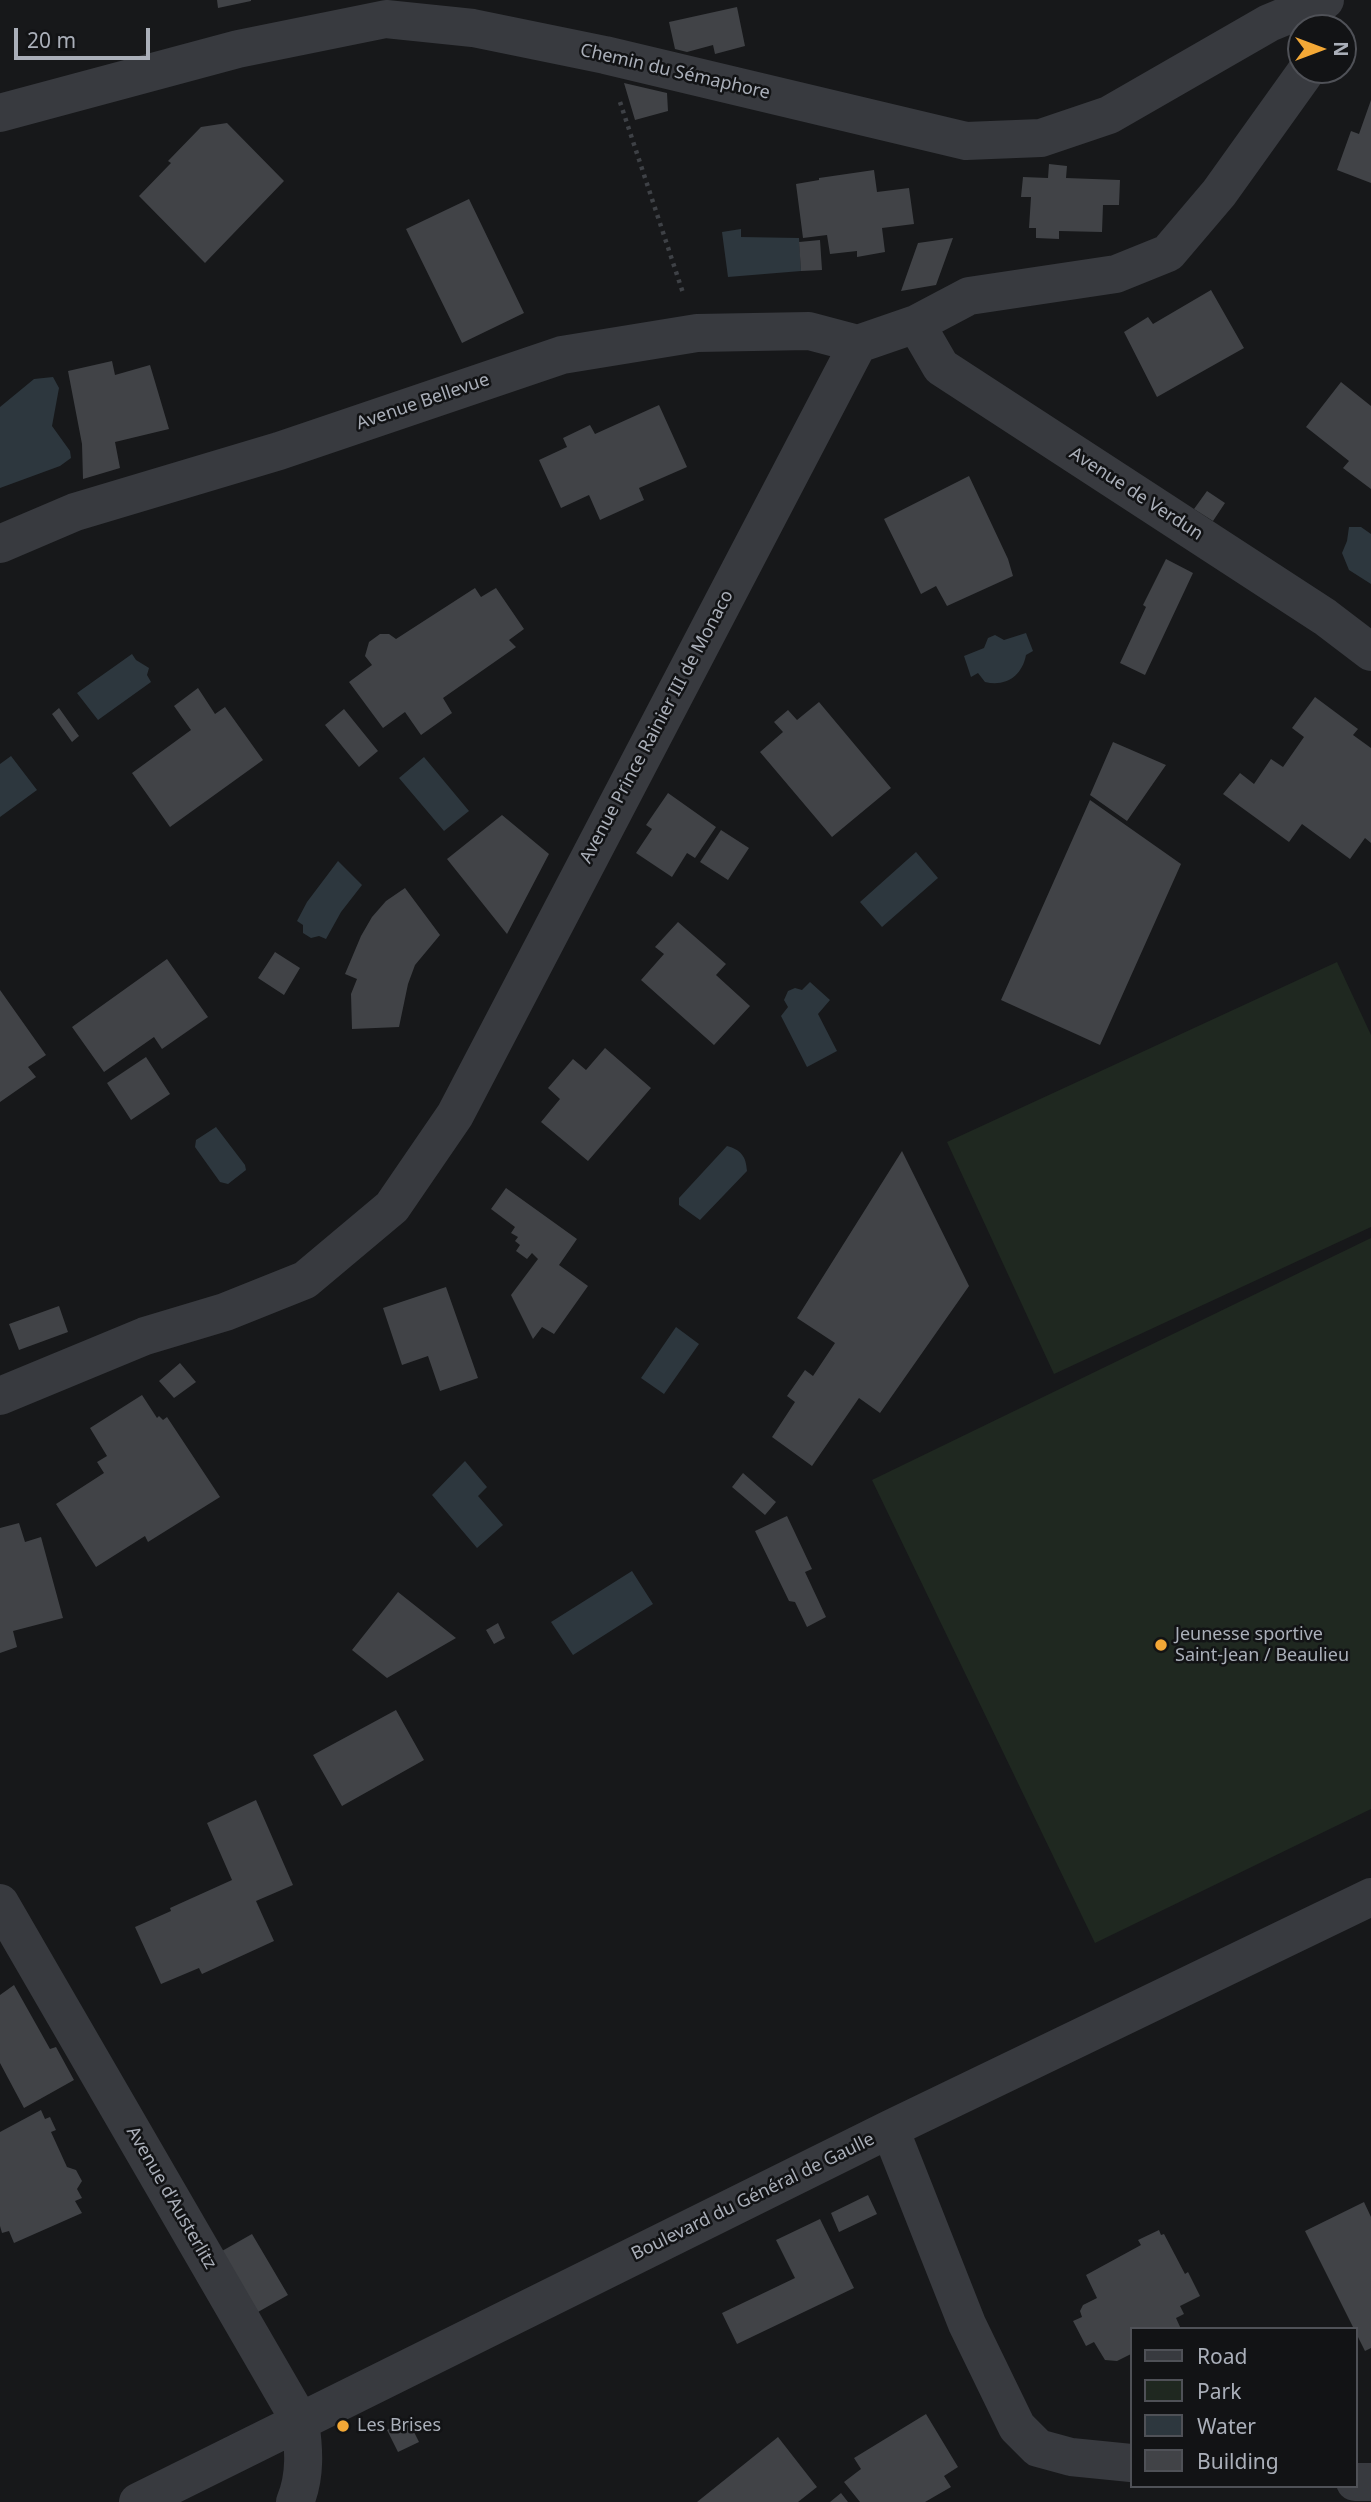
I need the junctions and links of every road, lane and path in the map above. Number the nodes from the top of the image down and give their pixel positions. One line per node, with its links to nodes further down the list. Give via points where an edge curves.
1 (1321, 10): 2 (street, Chemin du Sémaphore, via 1269,23 1108,115 1041,138 966,141)
2 (604, 55): 4 (street, Chemin du Sémaphore, via 473,28 386,19 238,49); 6 (path)
3 (1297, 84): 5 (street, via 1220,193 1168,253 1116,274 969,296)
4 (0, 113)
5 (916, 324): 7 (street); 9 (street, Avenue de Verdun, via 940,367 1325,617)
6 (696, 333): 7 (street, Avenue Bellevue, via 809,331); 8 (street, Avenue Bellevue, via 562,355 279,451 75,512)
7 (858, 344): 10 (street, Avenue Prince Rainier III de Monaco, via 455,1115 392,1207 305,1280 225,1312 145,1336)
8 (0, 544)
9 (1371, 652)
10 (0, 1395)
11 (1371, 1896): 13 (street, Boulevard du Général de Gaulle)
12 (0, 1903): 14 (street, Avenue d'Austerlitz)
13 (890, 2129): 14 (street, Boulevard du Général de Gaulle); 15 (street, via 967,2324 1017,2427 1038,2448 1070,2457)
14 (300, 2421): 16 (street, Boulevard du Général de Gaulle); 17 (street, Avenue d'Austerlitz, via 304,2449 301,2488)
15 (1130, 2463)
16 (138, 2502)
17 (295, 2502)

